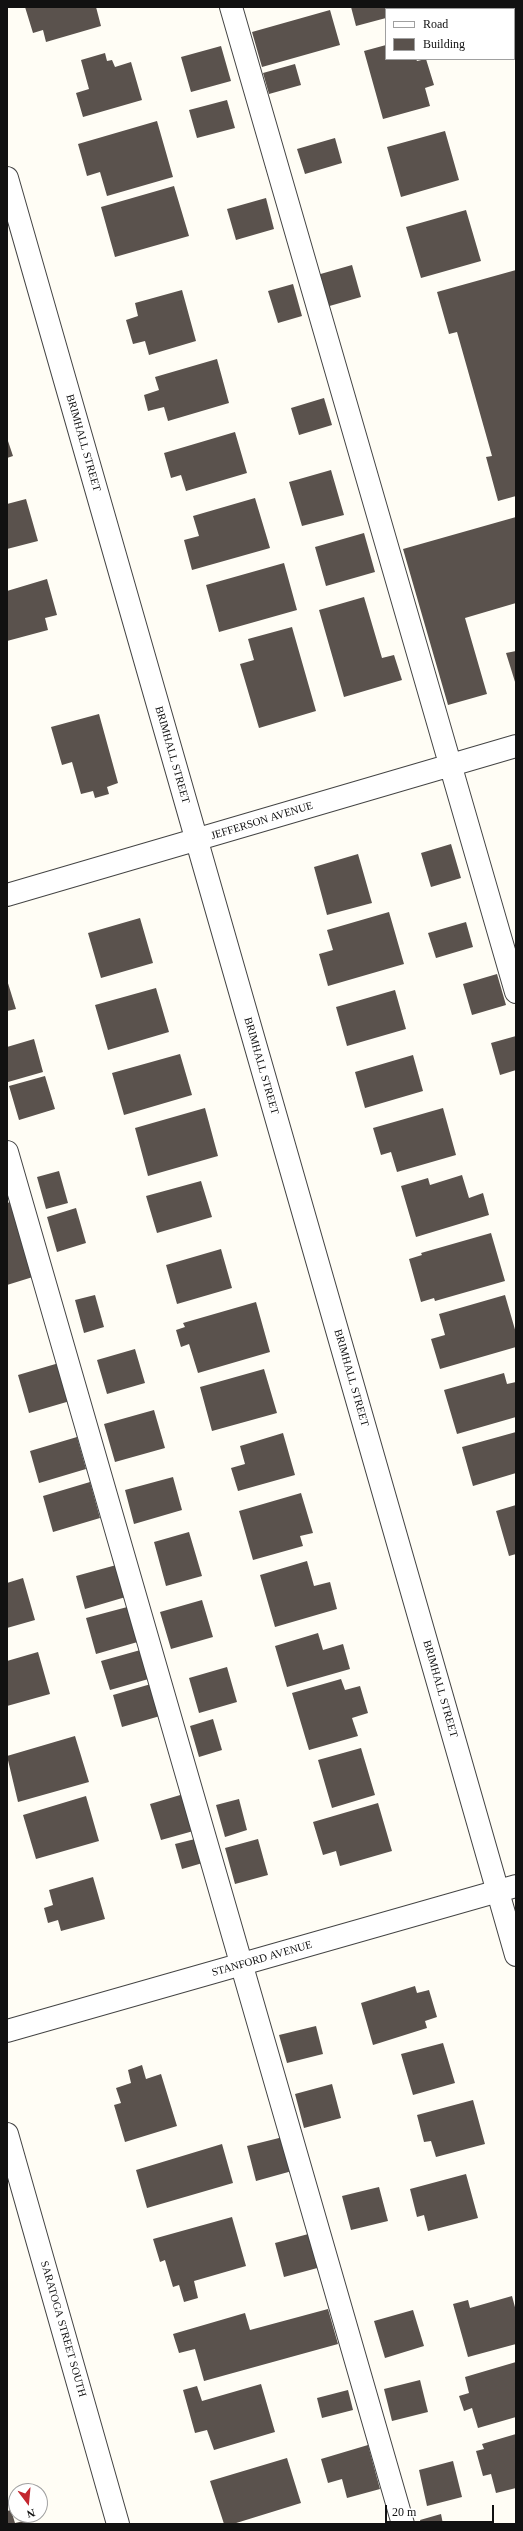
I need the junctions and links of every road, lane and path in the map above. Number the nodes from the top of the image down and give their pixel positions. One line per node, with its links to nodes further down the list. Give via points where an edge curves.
1 (231, 7): 4 (street)
2 (7, 178): 5 (street, BRIMHALL STREET)
3 (516, 746): 4 (street, JEFFERSON AVENUE)
4 (450, 765): 5 (street, JEFFERSON AVENUE); 7 (street)
5 (197, 840): 6 (street, JEFFERSON AVENUE); 9 (street, BRIMHALL STREET)
6 (7, 894)
7 (516, 992)
8 (7, 1152): 11 (street)
9 (507, 1888): 10 (street, BRIMHALL STREET); 11 (street, STANFORD AVENUE)
10 (516, 1955)
11 (242, 1965): 12 (street, STANFORD AVENUE); 15 (street)
12 (7, 2031)
13 (7, 2134): 14 (street, SARATOGA STREET SOUTH)
14 (118, 2524)
15 (403, 2524)

